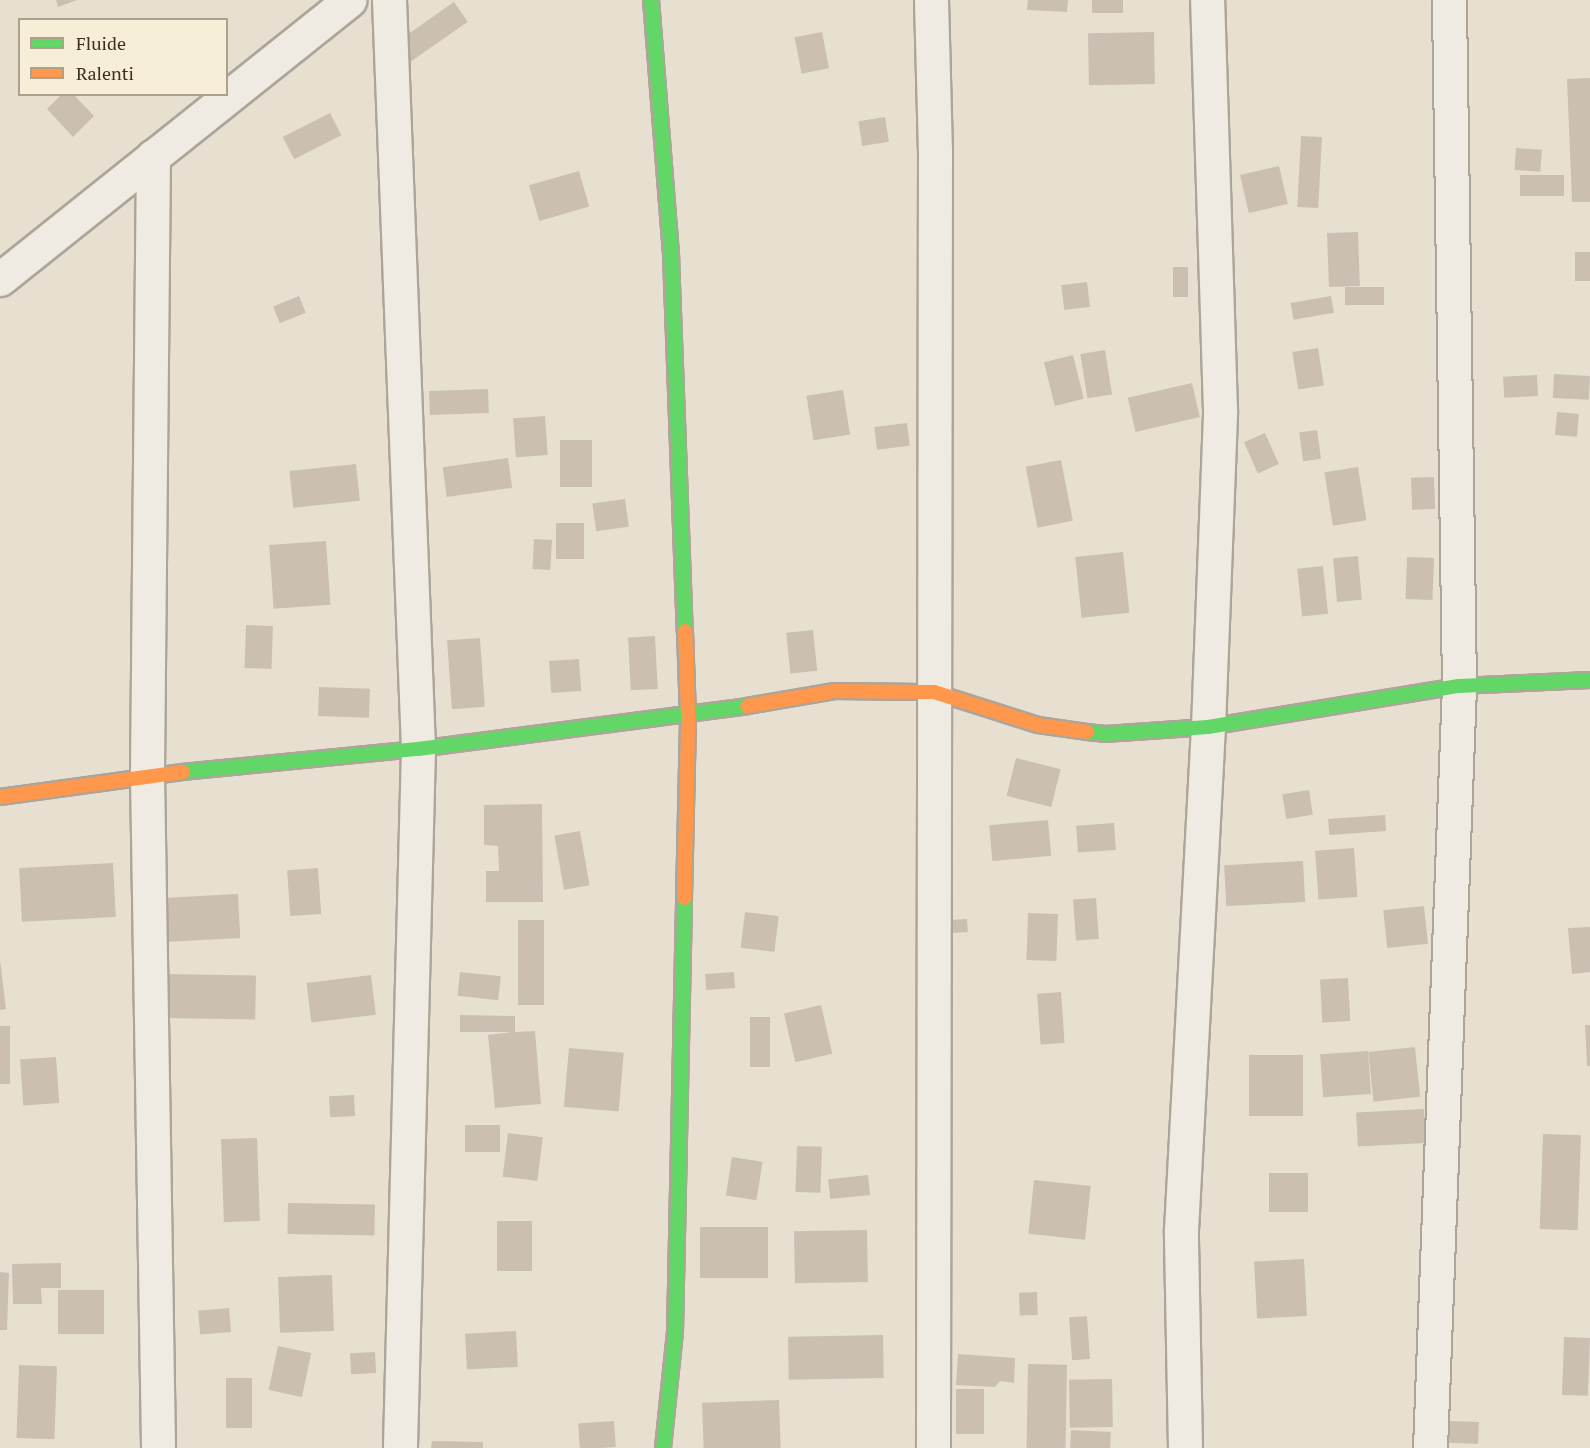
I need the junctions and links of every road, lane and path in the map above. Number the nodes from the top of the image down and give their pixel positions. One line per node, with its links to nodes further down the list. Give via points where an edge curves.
1 (349, 0): 7 (street)
2 (389, 0): 14 (street)
3 (651, 0): 12 (street, via 671,256)
4 (931, 0): 11 (street, via 935,150)
5 (1207, 0): 13 (street, via 1220,410)
6 (1449, 0): 10 (street)
7 (153, 156): 8 (street); 15 (street)
8 (0, 279)
9 (1590, 680): 10 (street, via 1537,686)
10 (1459, 686): 13 (street); 22 (street)
11 (934, 692): 12 (street, via 835,691); 13 (street, via 1038,725 1105,734); 20 (street)
12 (688, 717): 14 (street); 19 (street, via 675,1332)
13 (1208, 727): 21 (street, via 1181,1230)
14 (418, 749): 15 (street); 18 (street)
15 (147, 775): 16 (street); 17 (street)
16 (0, 796)
17 (158, 1448)
18 (400, 1448)
19 (663, 1448)
20 (933, 1448)
21 (1185, 1448)
22 (1430, 1448)

